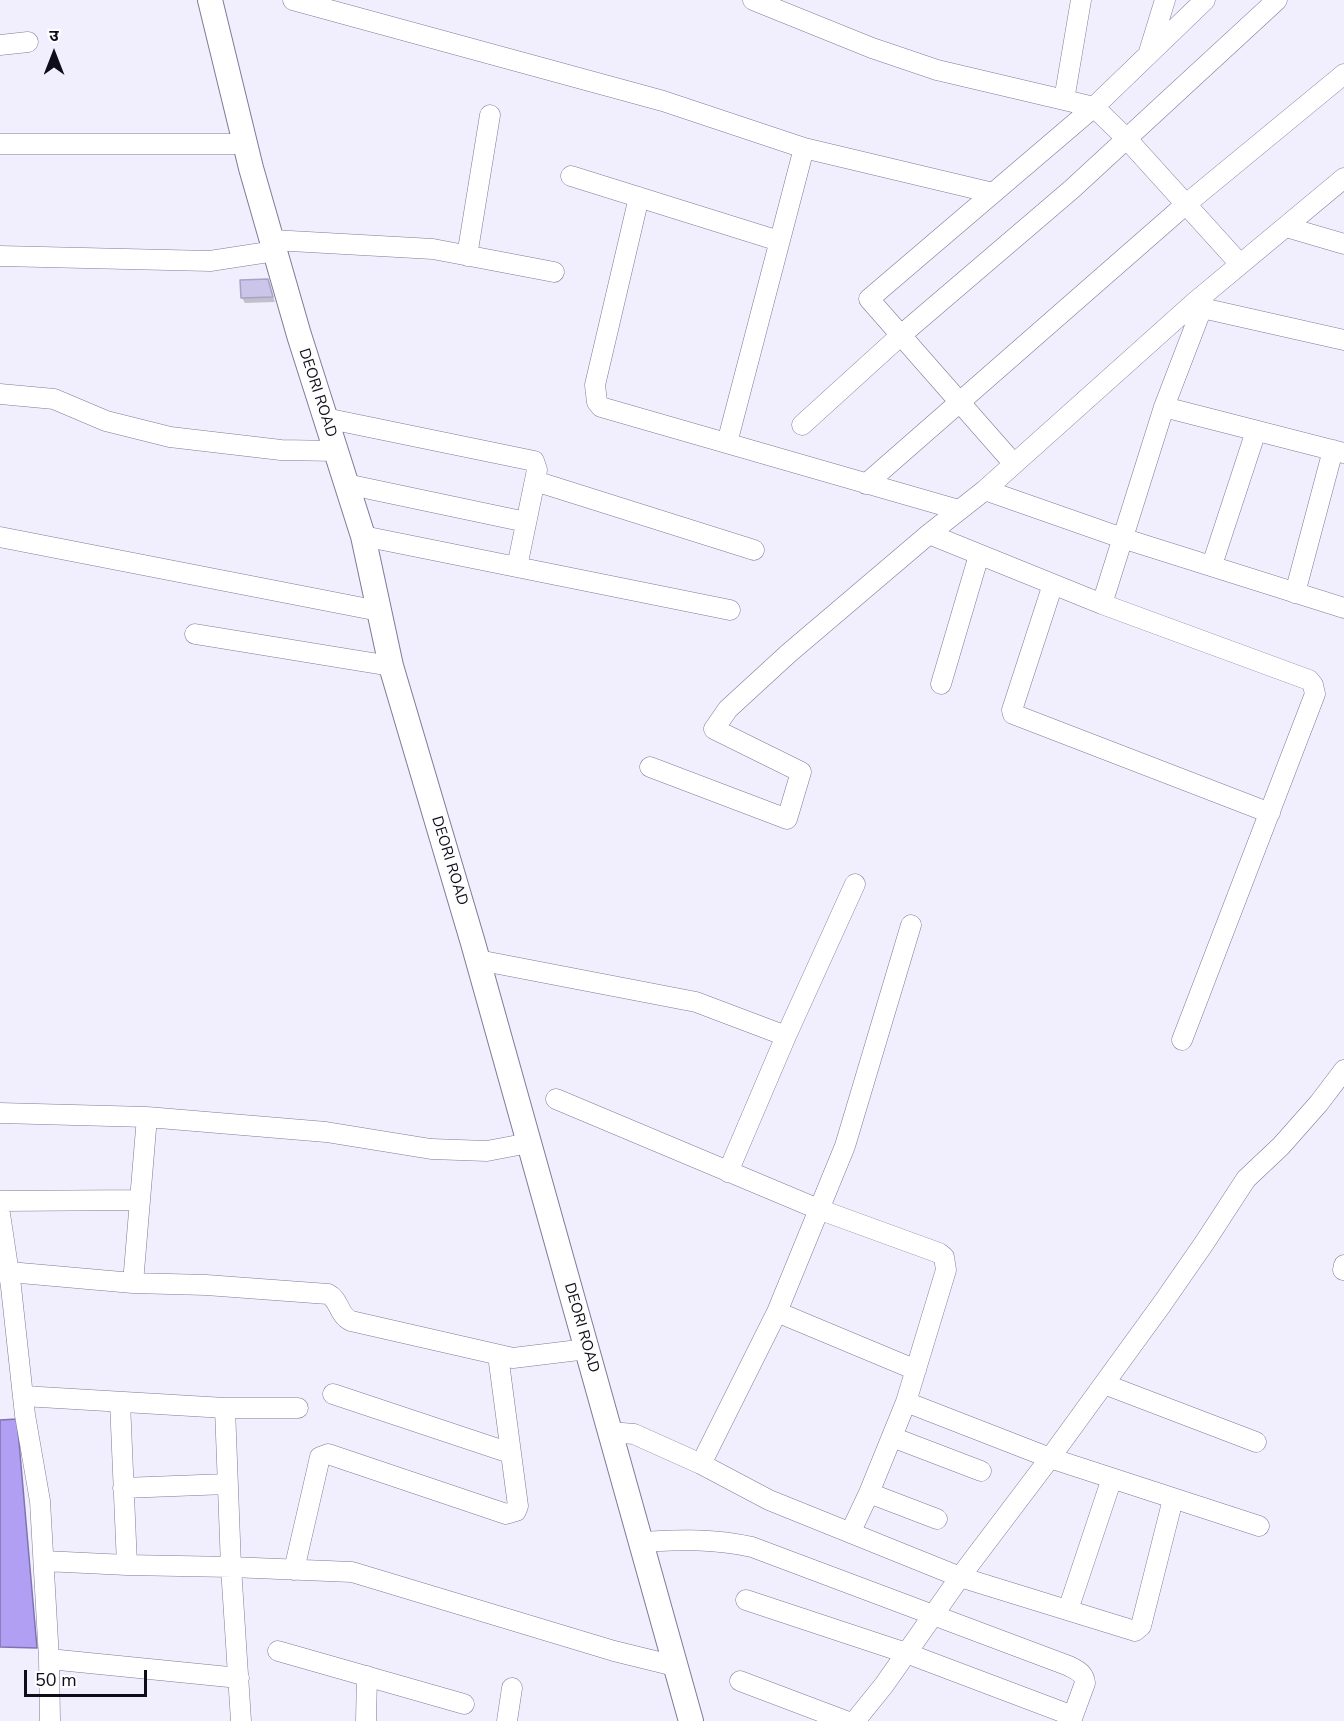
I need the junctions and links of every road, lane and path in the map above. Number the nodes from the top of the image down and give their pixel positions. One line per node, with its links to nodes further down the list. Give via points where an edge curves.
1 (210, 0): 17 (street, DEORI ROAD)
2 (293, 0): 18 (street, via 663,101)
3 (753, 0): 12 (street, via 937,70)
4 (1081, 0): 12 (street)
5 (1165, 0): 10 (street)
6 (1204, 0): 10 (street)
7 (1277, 0): 15 (street)
8 (28, 42): 9 (street)
9 (0, 45)
10 (1149, 52): 13 (street)
11 (1344, 74): 23 (street)
12 (1064, 99): 13 (street)
13 (1094, 107): 15 (street); 21 (street)
14 (490, 115): 29 (street)
15 (1126, 138): 23 (street); 33 (street)
16 (0, 144): 17 (street)
17 (246, 144): 27 (street, DEORI ROAD)
18 (804, 148): 21 (street); 25 (street)
19 (572, 176): 22 (street)
20 (1344, 178): 24 (street)
21 (993, 193): 33 (street, via 870,297)
22 (639, 197): 25 (street); 41 (street, via 595,386 597,402 601,407)
23 (1185, 205): 30 (street); 36 (street)
24 (1286, 227): 26 (street); 30 (street)
25 (779, 241): 41 (street)
26 (1344, 244)
27 (273, 245): 28 (street, via 210,261); 29 (street, via 433,249); 38 (street, DEORI ROAD)
28 (0, 256)
29 (466, 256): 31 (street)
30 (1240, 264): 32 (street)
31 (554, 272)
32 (1199, 305): 34 (street); 37 (street); 44 (street)
33 (900, 336): 36 (street); 39 (street)
34 (1344, 340)
35 (0, 394): 42 (street, via 54,399 106,421 170,437 280,450)
36 (960, 400): 44 (street); 47 (street)
37 (1164, 407): 40 (street); 54 (street)
38 (325, 417): 42 (street, DEORI ROAD); 45 (street, via 531,459 537,470)
39 (802, 425)
40 (1256, 431): 43 (street); 57 (street)
41 (727, 443): 47 (street)
42 (336, 451): 46 (street, DEORI ROAD)
43 (1338, 451): 60 (street)
44 (1014, 464): 48 (street)
45 (535, 481): 50 (street); 55 (street)
46 (346, 483): 50 (street); 52 (street, DEORI ROAD)
47 (866, 484): 49 (street)
48 (985, 490): 49 (street); 54 (street)
49 (959, 510): 51 (street)
50 (526, 522): 58 (street)
51 (929, 534): 56 (street); 68 (street, via 771,669 728,709 714,729 801,772 787,819)
52 (363, 536): 58 (street); 64 (street, DEORI ROAD)
53 (0, 537): 64 (street)
54 (1122, 538): 57 (street); 61 (street)
55 (754, 550)
56 (980, 555): 59 (street); 67 (street)
57 (1212, 565): 60 (street)
58 (517, 567): 63 (street)
59 (1053, 584): 61 (street); 69 (street, via 1013,714)
60 (1295, 593): 62 (street)
61 (1102, 604): 69 (street, via 1309,680 1315,694)
62 (1344, 608)
63 (730, 609)
64 (379, 611): 66 (street, DEORI ROAD)
65 (195, 634): 66 (street)
66 (391, 666): 72 (street, DEORI ROAD)
67 (941, 684)
68 (650, 767)
69 (1270, 813): 74 (street)
70 (855, 884): 73 (street)
71 (911, 925): 83 (street, via 845,1146)
72 (478, 960): 73 (street, via 696,1002); 79 (street, DEORI ROAD)
73 (786, 1036): 80 (street)
74 (1182, 1040)
75 (1344, 1070): 91 (street, via 1281,1146 1246,1179)
76 (556, 1099): 80 (street)
77 (0, 1113): 78 (street)
78 (147, 1117): 79 (street, via 326,1132 431,1149 487,1151); 81 (street)
79 (529, 1143): 88 (street, DEORI ROAD)
80 (728, 1172): 83 (street)
81 (140, 1200): 82 (street); 86 (street)
82 (0, 1201)
83 (818, 1209): 87 (street); 90 (street, via 944,1257 946,1270)
84 (0, 1214): 85 (street)
85 (9, 1272): 86 (street); 93 (street)
86 (133, 1283): 89 (street, via 328,1294 351,1321)
87 (777, 1312): 90 (street); 103 (street)
88 (587, 1349): 89 (street, via 513,1358); 98 (street, DEORI ROAD)
89 (498, 1355): 101 (street)
90 (916, 1370): 95 (street)
91 (1104, 1384): 100 (street); 102 (street)
92 (333, 1394): 101 (street)
93 (23, 1396): 94 (street); 114 (street, via 40,1501)
94 (120, 1402): 96 (street); 107 (street)
95 (906, 1402): 99 (street); 102 (street)
96 (225, 1408): 97 (street); 106 (street)
97 (298, 1408)
98 (610, 1432): 103 (street, via 634,1434); 113 (street, DEORI ROAD)
99 (892, 1437): 104 (street); 108 (street)
100 (1256, 1442)
101 (510, 1453): 117 (street, via 518,1506 511,1514 323,1454)
102 (1050, 1458): 105 (street); 118 (street)
103 (701, 1464): 112 (street, via 769,1500)
104 (981, 1471)
105 (1112, 1478): 109 (street); 120 (street)
106 (227, 1484): 107 (street); 116 (street)
107 (123, 1488): 115 (street)
108 (869, 1493): 110 (street); 112 (street)
109 (1173, 1499): 111 (street); 120 (street, via 1138,1630)
110 (937, 1519)
111 (1259, 1526)
112 (850, 1532): 118 (street)
113 (640, 1542): 121 (street, via 699,1539 752,1547); 125 (street, DEORI ROAD)
114 (44, 1561): 115 (street); 124 (street)
115 (127, 1565): 116 (street)
116 (231, 1566): 117 (street); 127 (street)
117 (294, 1570): 125 (street, via 352,1572)
118 (960, 1577): 120 (street); 121 (street)
119 (746, 1600): 123 (street)
120 (1068, 1610)
121 (933, 1615): 123 (street); 131 (street, via 1080,1672 1085,1683)
122 (278, 1651): 126 (street)
123 (906, 1653): 131 (street); 138 (street)
124 (49, 1659): 127 (street); 132 (street)
125 (675, 1666): 136 (street, DEORI ROAD)
126 (367, 1676): 130 (street); 134 (street)
127 (239, 1678): 133 (street)
128 (740, 1681): 137 (street)
129 (512, 1688): 135 (street)
130 (464, 1704)
131 (1072, 1718)
132 (50, 1721)
133 (241, 1721)
134 (366, 1721)
135 (507, 1721)
136 (691, 1721)
137 (846, 1721)
138 (855, 1721)

